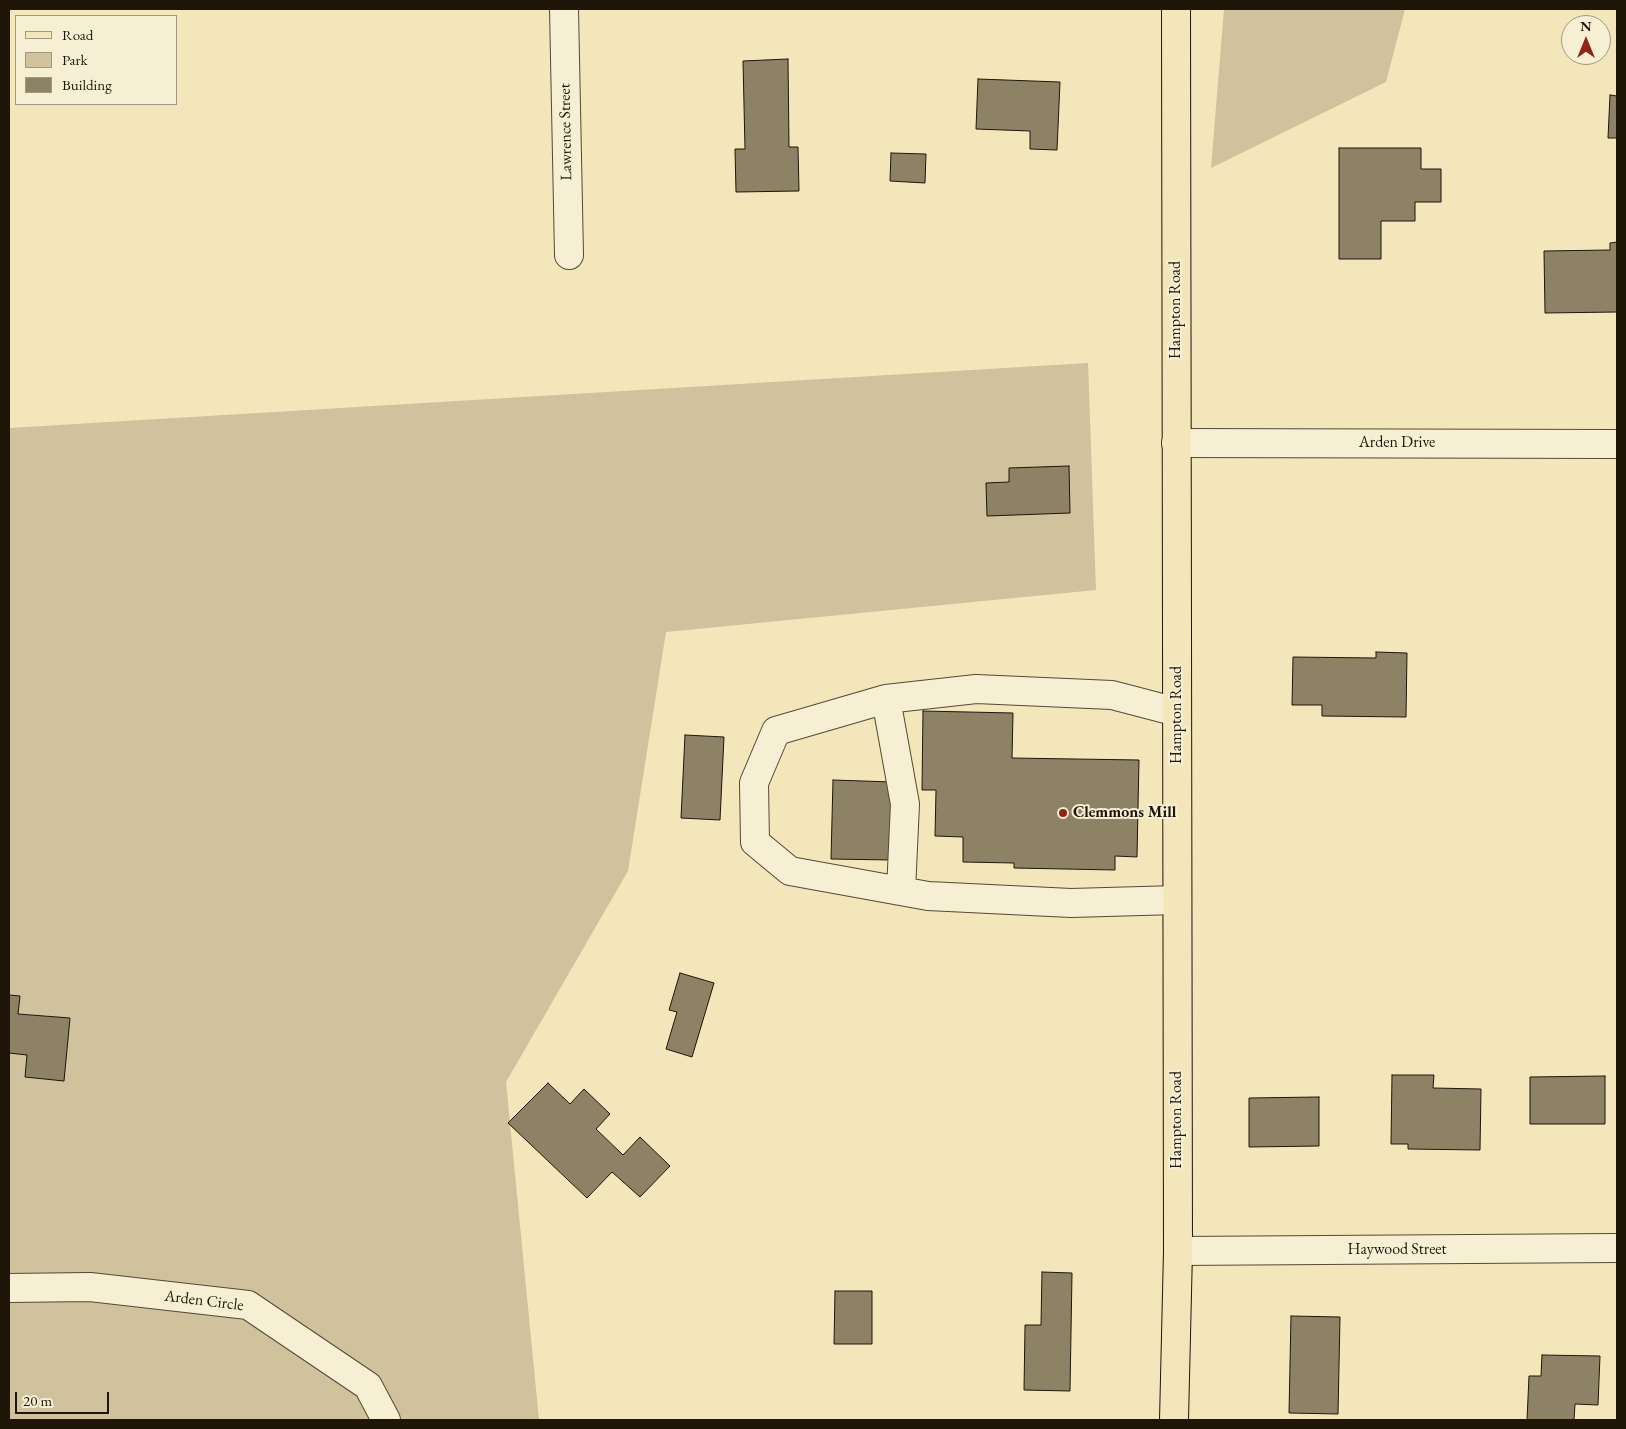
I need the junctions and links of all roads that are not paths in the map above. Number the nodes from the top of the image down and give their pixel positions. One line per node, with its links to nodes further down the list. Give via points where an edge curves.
1 (564, 9): 3 (street, Lawrence Street)
2 (1176, 9): 4 (main road, Hampton Road)
3 (569, 255)
4 (1176, 443): 5 (street, Arden Drive); 7 (main road, Hampton Road)
5 (1617, 444)
6 (886, 699): 7 (street, via 976,689 1112,695); 8 (street, via 905,804); 8 (street, via 776,731 754,783 755,842 790,871)
7 (1177, 712): 9 (main road, Hampton Road)
8 (901, 891): 9 (street, via 928,896 1071,903)
9 (1177, 900): 11 (main road, Hampton Road)
10 (1617, 1248): 11 (street, Haywood Street)
11 (1178, 1251): 14 (main road, Hampton Road)
12 (9, 1288): 13 (street, Arden Circle, via 90,1287 248,1305 368,1386)
13 (386, 1420)
14 (1174, 1420)

